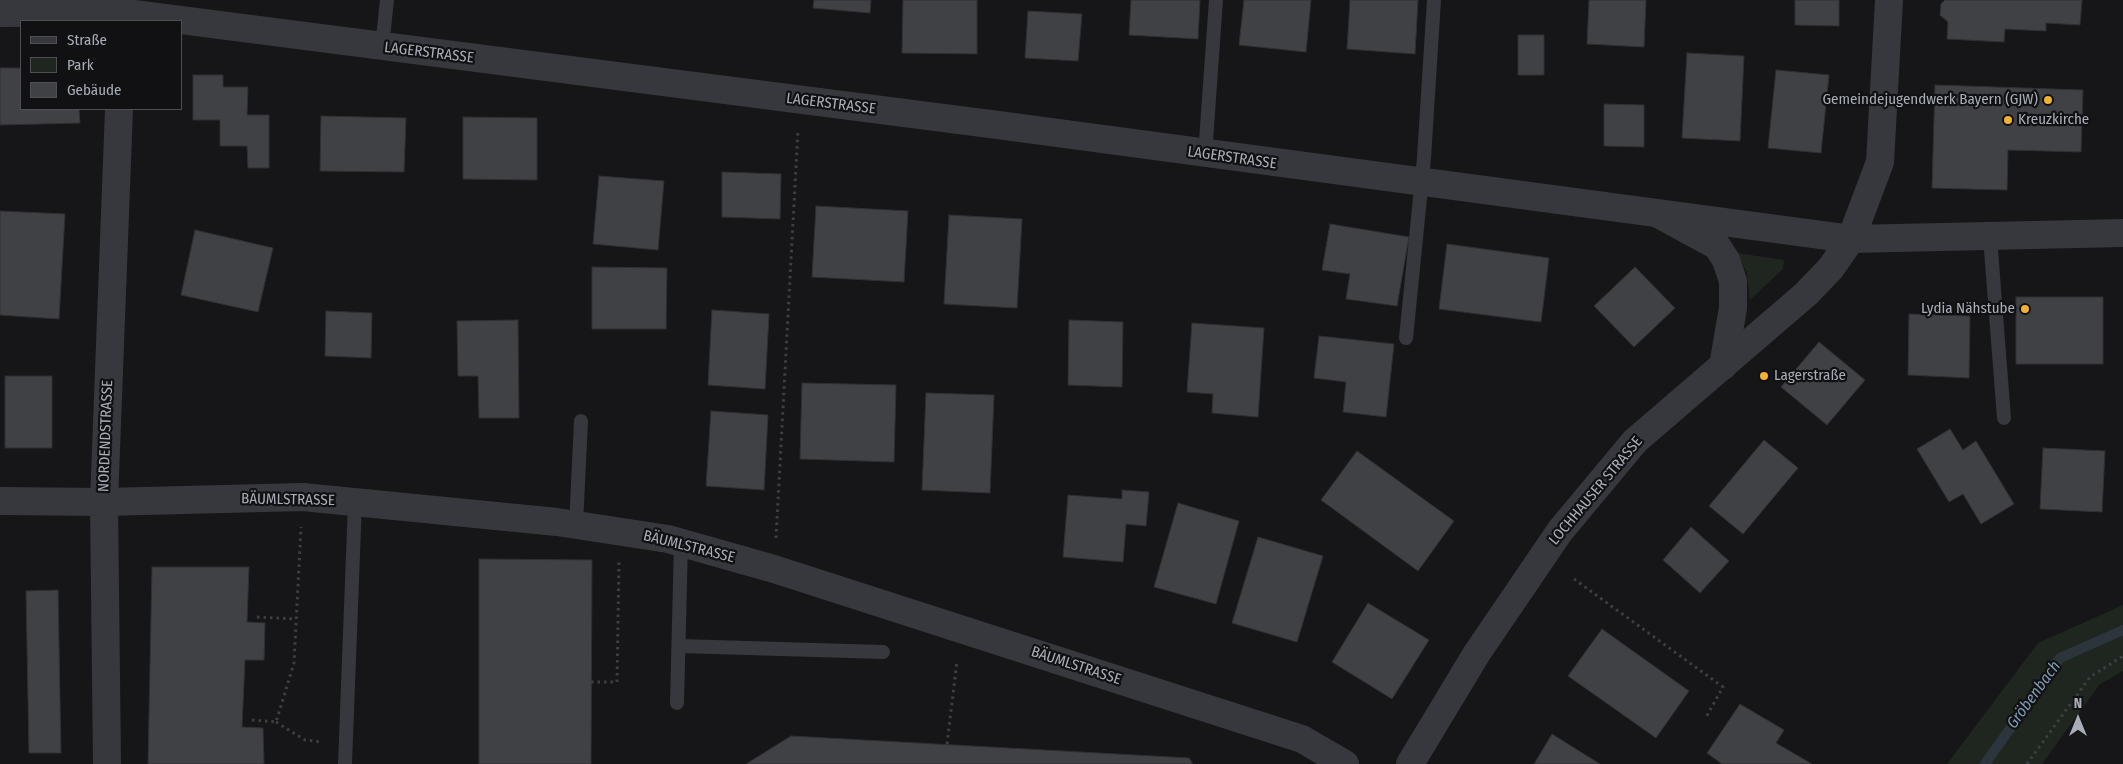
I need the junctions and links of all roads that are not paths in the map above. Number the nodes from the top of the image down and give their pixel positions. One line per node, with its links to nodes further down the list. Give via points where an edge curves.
1 (387, 0): 7 (lane)
2 (1216, 0): 9 (lane)
3 (1434, 0): 10 (lane)
4 (1890, 0): 14 (street, LOCHHAUSER STRASSE, via 1880,162)
5 (119, 11): 6 (street, LAGERSTRASSE); 7 (street, LAGERSTRASSE)
6 (0, 13)
7 (382, 47): 9 (street, LAGERSTRASSE)
8 (118, 110): 20 (street, NORDENDSTRASSE)
9 (1205, 155): 10 (street, LAGERSTRASSE)
10 (1421, 183): 11 (street, LAGERSTRASSE); 15 (lane)
11 (1660, 215): 14 (street, LAGERSTRASSE); 16 (street, LAGERSTRASSE, via 1717,246 1726,260 1733,281 1733,308)
12 (2123, 233): 13 (street, LAGERSTRASSE)
13 (1990, 238): 14 (street, LAGERSTRASSE); 17 (lane)
14 (1852, 239): 16 (street, LOCHHAUSER STRASSE, via 1806,294)
15 (1406, 338)
16 (1723, 366): 30 (street, LOCHHAUSER STRASSE, via 1635,441 1560,531 1477,653)
17 (2004, 418)
18 (580, 421): 22 (lane)
19 (0, 501): 20 (street, BÄUMLSTRASSE)
20 (104, 502): 21 (street, BÄUMLSTRASSE, via 303,497); 27 (street, NORDENDSTRASSE)
21 (355, 502): 22 (street, BÄUMLSTRASSE); 28 (lane)
22 (576, 525): 23 (street, BÄUMLSTRASSE)
23 (681, 543): 24 (lane); 29 (street, BÄUMLSTRASSE, via 961,628 1302,739)
24 (679, 646): 25 (lane); 26 (lane)
25 (883, 652)
26 (677, 703)
27 (107, 764)
28 (345, 764)
29 (1345, 764)
30 (1410, 764)

